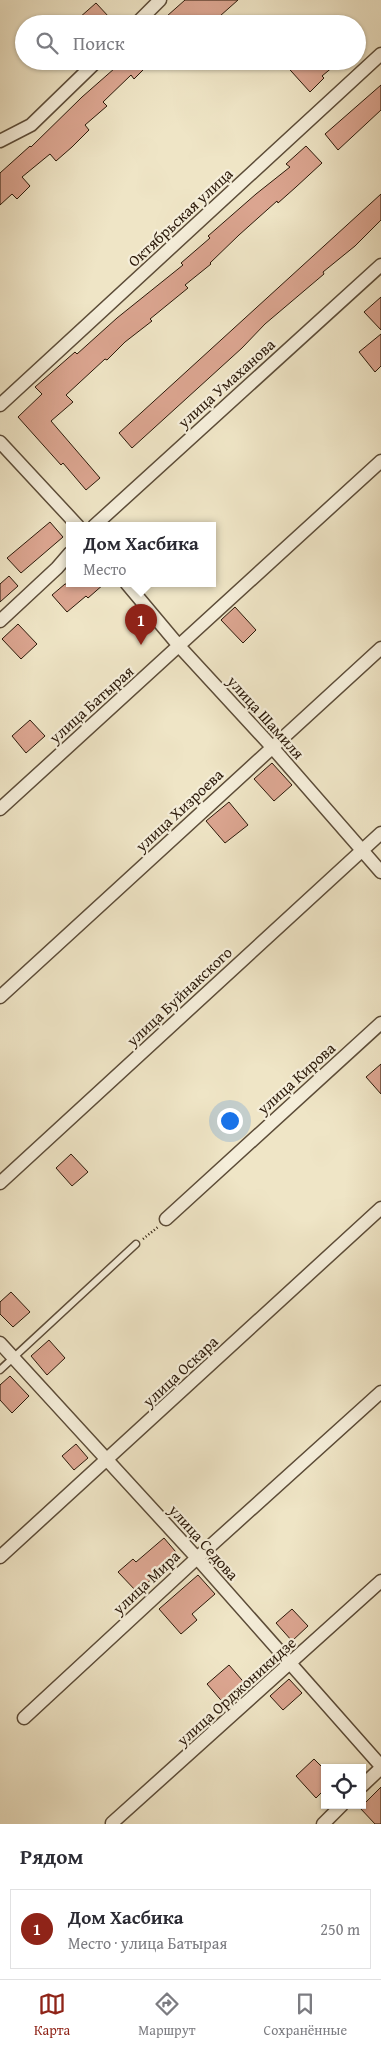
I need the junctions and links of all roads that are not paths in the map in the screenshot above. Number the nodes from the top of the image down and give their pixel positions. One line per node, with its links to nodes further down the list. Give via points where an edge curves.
1 (160, 0): 2 (street)
2 (145, 15)
3 (381, 54): 4 (street, Октябрьская улица)
4 (366, 68)
5 (88, 70): 7 (street, via 31,125)
6 (364, 70): 9 (street, Октябрьская улица)
7 (0, 141)
8 (381, 265): 13 (street, улица Умаханова)
9 (0, 404)
10 (0, 442): 12 (street)
11 (381, 461): 17 (street, улица Батырая)
12 (74, 522)
13 (98, 522)
14 (66, 558): 16 (street)
15 (130, 587): 17 (street, улица Шамиля)
16 (0, 620)
17 (179, 646): 19 (street, улица Шамиля); 20 (street, улица Батырая)
18 (381, 648): 19 (street, улица Хизроева)
19 (272, 747): 22 (street, улица Шамиля); 24 (street, улица Хизроева)
20 (0, 809)
21 (381, 833): 22 (street, улица Буйнакского)
22 (362, 850): 23 (street, улица Шамиля); 26 (street, улица Буйнакского)
23 (381, 872)
24 (0, 997)
25 (381, 1022): 28 (street, улица Кирова)
26 (0, 1183)
27 (381, 1208): 34 (street, улица Оскара)
28 (166, 1219)
29 (136, 1244): 31 (lane)
30 (0, 1343): 31 (street, улица Седова)
31 (13, 1358): 32 (lane); 34 (street, улица Седова)
32 (0, 1370)
33 (381, 1392): 36 (street, улица Мира)
34 (107, 1460): 35 (street, улица Оскара); 36 (street, улица Седова)
35 (0, 1557)
36 (197, 1558): 38 (street, улица Седова); 39 (street, улица Мира)
37 (381, 1581): 38 (street, улица Орджоникидзе)
38 (291, 1664): 40 (street, улица Седова); 43 (street, улица Орджоникидзе)
39 (24, 1718)
40 (381, 1767): 41 (street)
41 (366, 1782)
42 (338, 1809): 44 (street)
43 (112, 1823)
44 (323, 1824)

